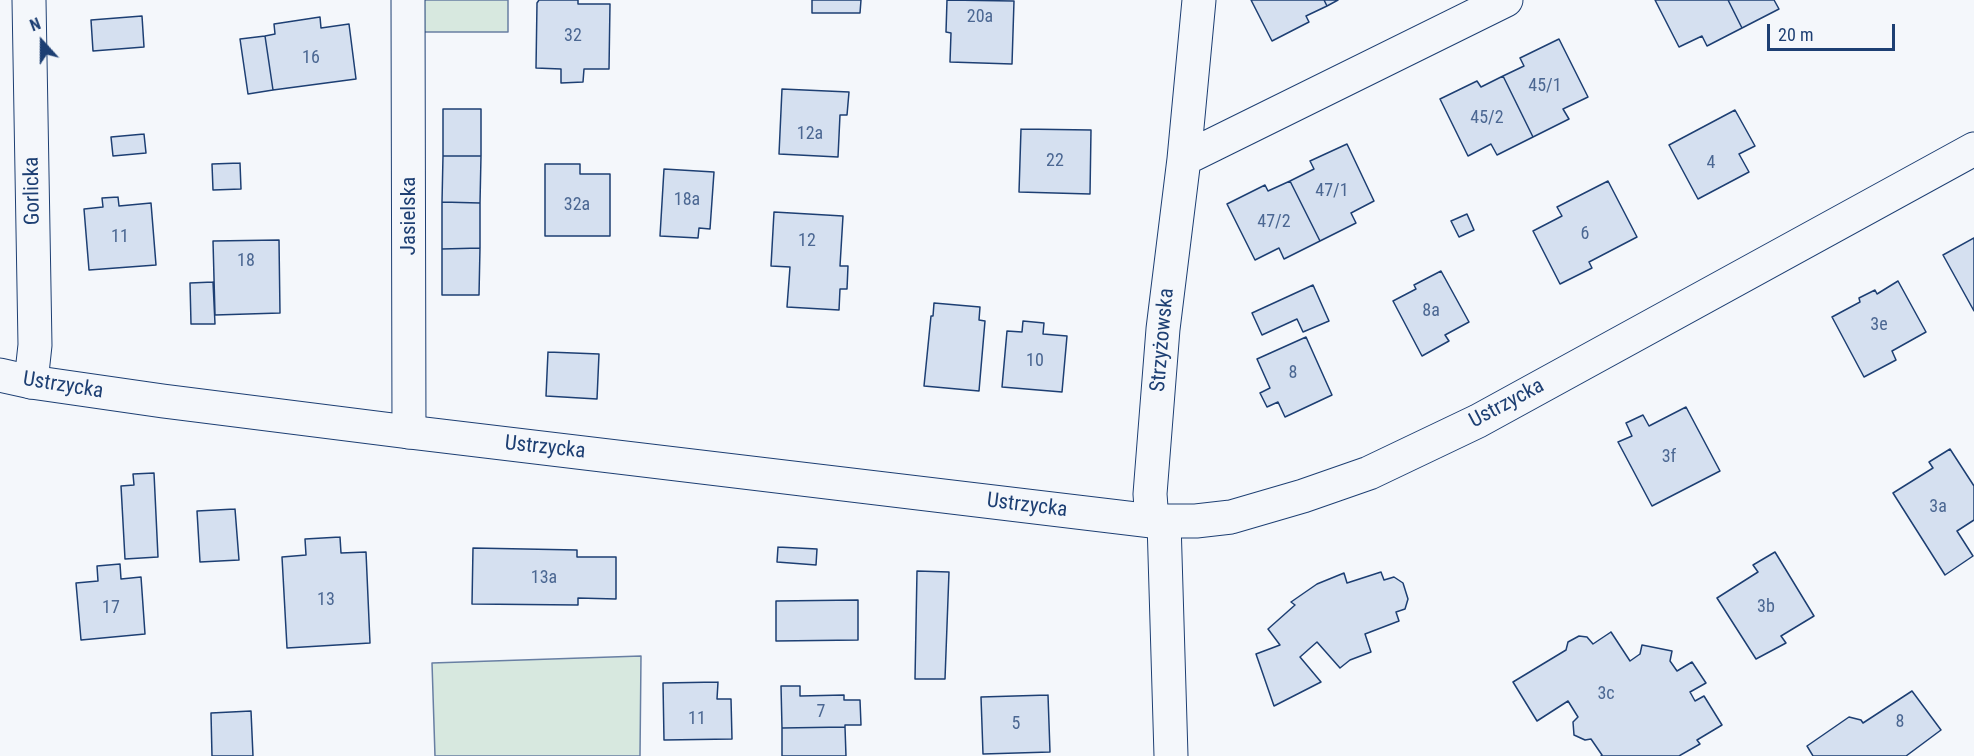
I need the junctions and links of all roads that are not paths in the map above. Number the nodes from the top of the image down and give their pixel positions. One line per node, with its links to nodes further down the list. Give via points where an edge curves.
1 (29, 0): 8 (street, Gorlicka, via 35,334)
2 (408, 0): 9 (street, Jasielska)
3 (1199, 0): 6 (street, Strzyżowska)
4 (1506, 0): 6 (street)
5 (1974, 149): 10 (street, Ustrzycka, via 1478,421 1368,473 1246,513)
6 (1184, 159): 10 (street, Strzyżowska, via 1163,328 1150,494)
7 (0, 375): 8 (street, Ustrzycka)
8 (31, 382): 9 (street, Ustrzycka)
9 (409, 432): 10 (street, Ustrzycka)
10 (1158, 522): 11 (street, Strzyżowska)
11 (1172, 756)

